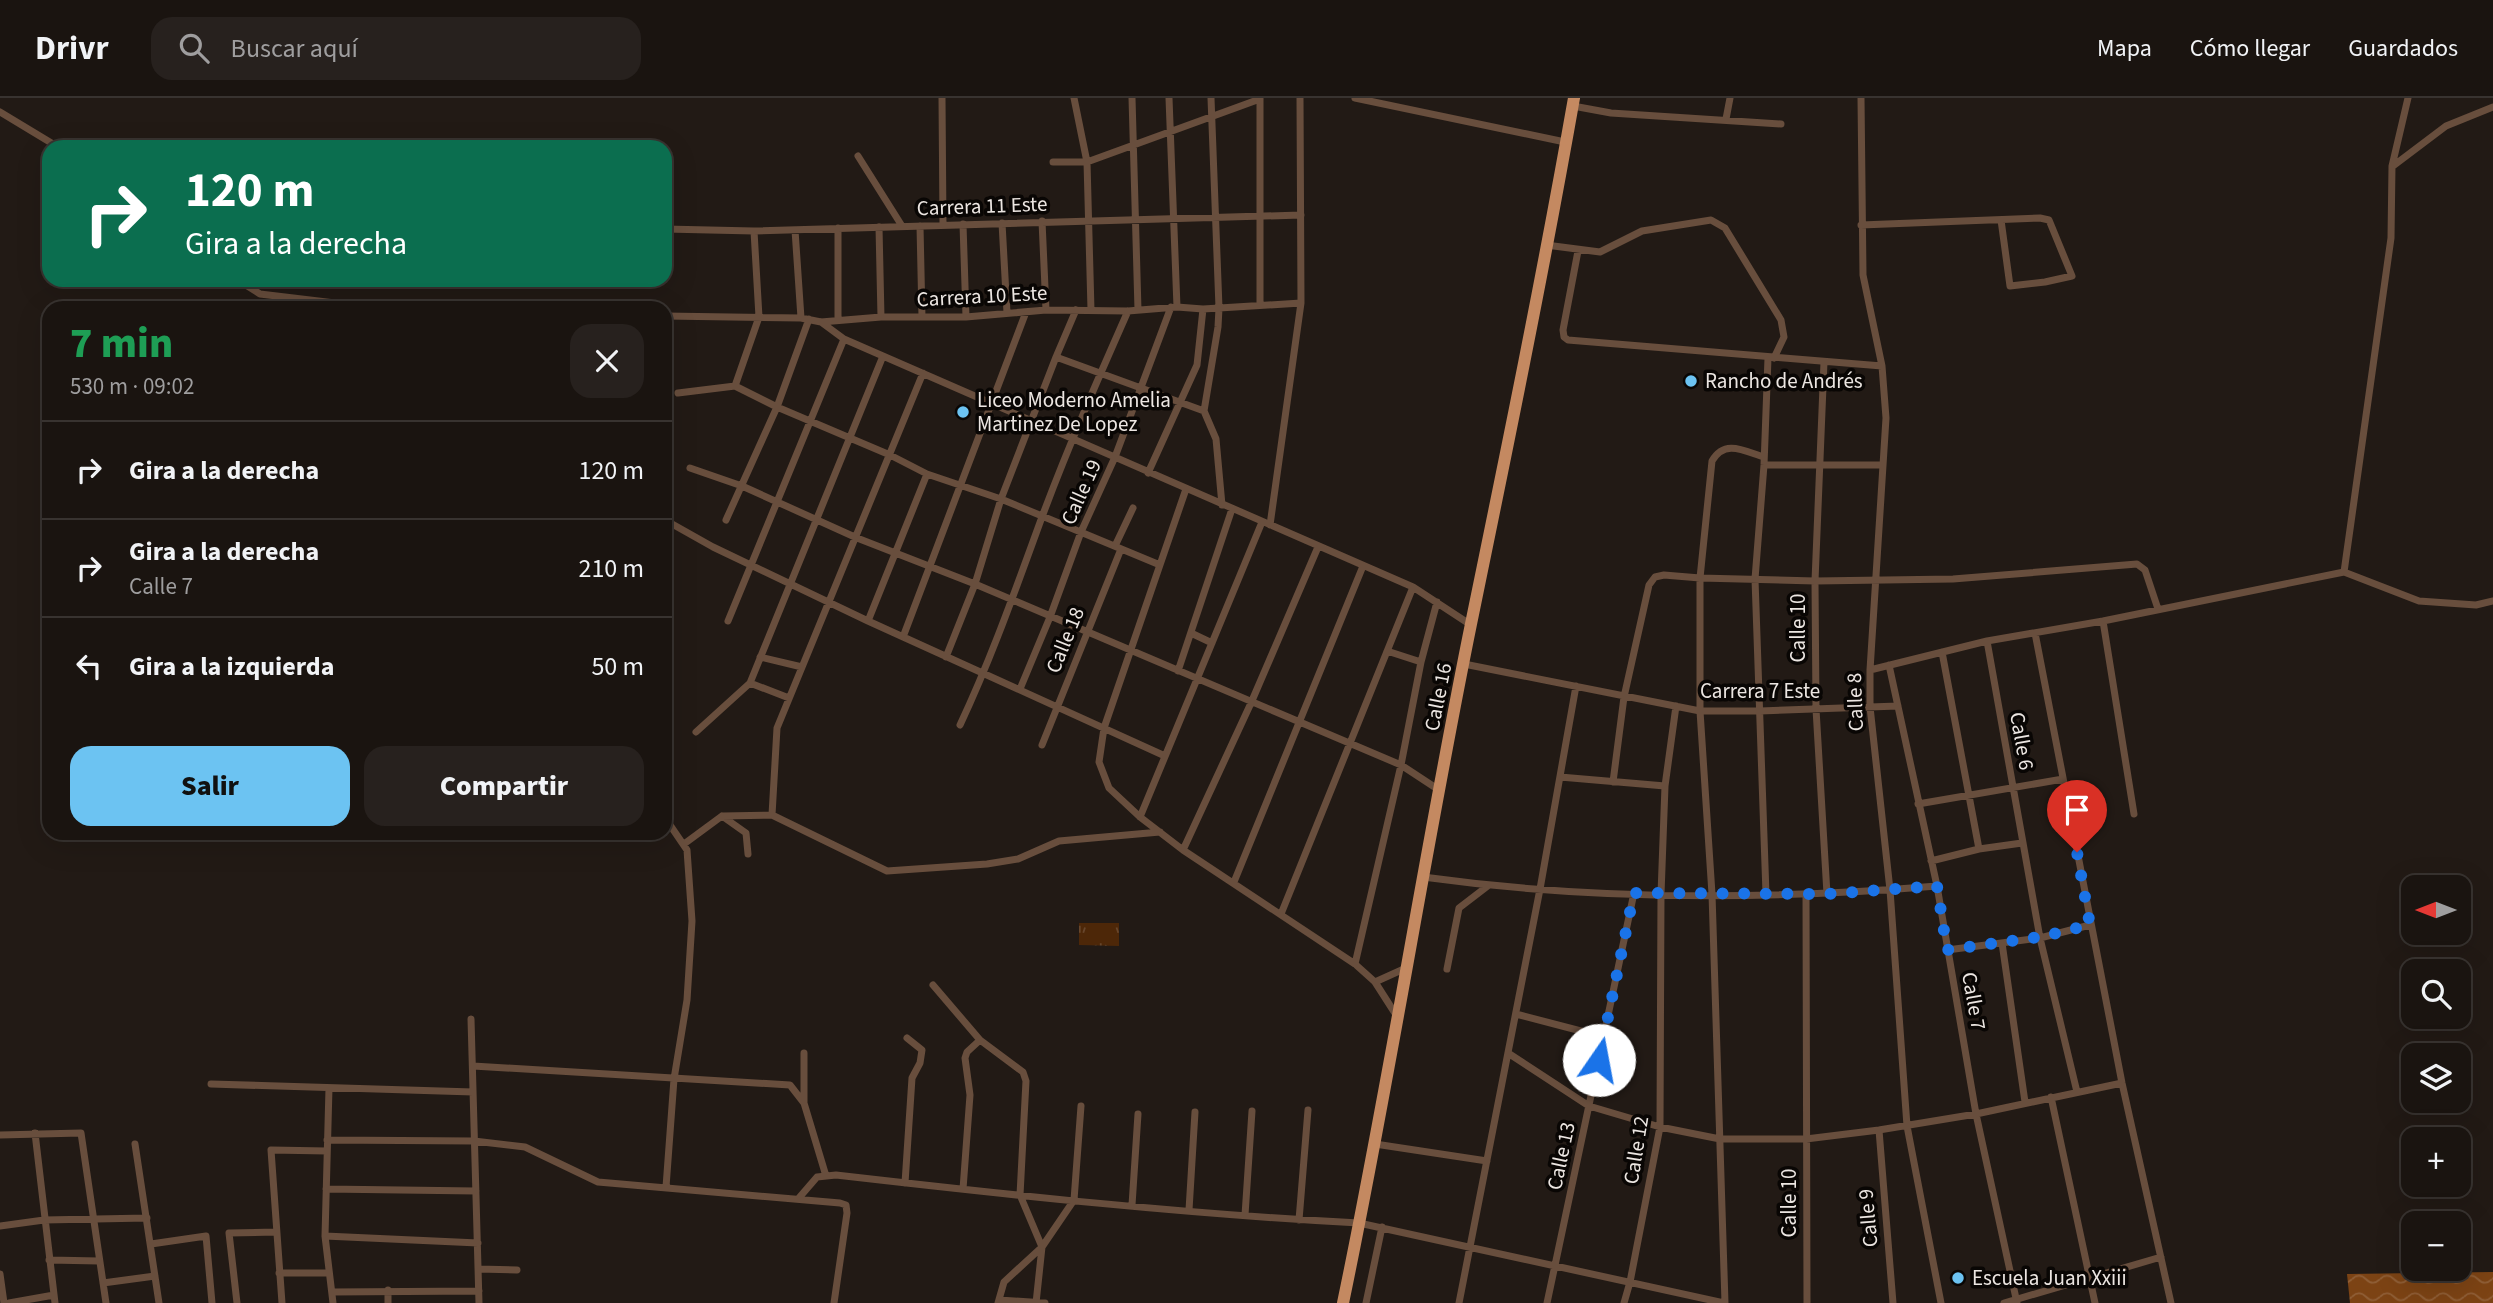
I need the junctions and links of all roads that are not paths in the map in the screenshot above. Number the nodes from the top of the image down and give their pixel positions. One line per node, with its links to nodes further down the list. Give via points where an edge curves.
1 (942, 98): 36 (street)
2 (1074, 98): 24 (street)
3 (1132, 98): 21 (street)
4 (1169, 98): 18 (street, Calle 19)
5 (1211, 98): 15 (street)
6 (1259, 98): 15 (street); 27 (street)
7 (1300, 98): 26 (street)
8 (1355, 98): 20 (street)
9 (1730, 98): 16 (street)
10 (1861, 98): 37 (street, Calle 8)
11 (2408, 98): 25 (street)
12 (1578, 105): 16 (street, via 1600,111); 20 (highway, Calle 16)
13 (2493, 107): 25 (street, via 2446,126)
14 (0, 112): 19 (street)
15 (1212, 116): 18 (street); 29 (street)
16 (1726, 119): 17 (street)
17 (1781, 124)
18 (1171, 131): 21 (street); 28 (street, Calle 19)
19 (46, 140)
20 (1565, 142): 45 (highway, Calle 16)
21 (1132, 145): 24 (street); 32 (street)
22 (858, 156): 38 (street)
23 (1052, 162): 24 (street)
24 (1087, 162): 33 (street)
25 (2392, 166): 120 (street, via 2391,238)
26 (1301, 215): 27 (street, Carrera 11 Este); 49 (street)
27 (1259, 217): 29 (street, Carrera 11 Este); 50 (street)
28 (1173, 219): 29 (street, Carrera 11 Este); 32 (street, Carrera 11 Este); 51 (street, Calle 19)
29 (1214, 219): 52 (street)
30 (2001, 220): 30 (street, via 2010,286 2072,276 2049,220); 37 (street)
31 (1042, 221): 33 (street, Carrera 11 Este); 34 (street, Carrera 11 Este); 54 (street)
32 (1135, 221): 33 (street, Carrera 11 Este); 57 (street)
33 (1087, 222): 56 (street)
34 (1002, 223): 35 (street, Carrera 11 Este); 60 (street)
35 (963, 224): 36 (street, Carrera 11 Este); 65 (street)
36 (943, 225): 39 (street, Carrera 11 Este)
37 (1861, 225): 75 (street, Calle 8, via 1863,275)
38 (902, 226): 39 (street, Carrera 11 Este); 40 (street, Carrera 11 Este)
39 (920, 226): 64 (street)
40 (879, 227): 41 (street, Carrera 11 Este); 63 (street)
41 (838, 228): 43 (street, Carrera 11 Este); 67 (street)
42 (672, 229): 44 (street, Carrera 11 Este)
43 (795, 230): 44 (street, Carrera 11 Este); 66 (street)
44 (754, 231): 62 (street)
45 (1546, 245): 46 (street); 137 (highway, Calle 16)
46 (1575, 250): 72 (street, via 1563,330 1569,340); 72 (street, via 1605,251 1642,230 1711,220 1721,224 1781,320 1784,337)
47 (249, 287): 48 (street, via 260,294)
48 (318, 301)
49 (1301, 303): 50 (street, Carrera 10 Este); 110 (street)
50 (1260, 304): 52 (street, Carrera 10 Este)
51 (1174, 307): 53 (street, Carrera 10 Este); 57 (street, Carrera 10 Este); 80 (street, Calle 19)
52 (1219, 308): 53 (street, Carrera 10 Este); 76 (street)
53 (1203, 309): 74 (street)
54 (1046, 310): 55 (street, Carrera 10 Este); 59 (street, Carrera 10 Este)
55 (1076, 310): 56 (street, Carrera 10 Este); 71 (street)
56 (1091, 310): 58 (street, Carrera 10 Este)
57 (1138, 310): 58 (street, Carrera 10 Este)
58 (1128, 311): 78 (street)
59 (1026, 312): 60 (street, Carrera 10 Este); 82 (street)
60 (1007, 313): 65 (street, Carrera 10 Este)
61 (672, 316): 62 (street, Carrera 10 Este)
62 (759, 317): 66 (street, Carrera 10 Este); 79 (street)
63 (881, 317): 64 (street, Carrera 10 Este); 67 (street, Carrera 10 Este)
64 (922, 317): 65 (street, Carrera 10 Este)
65 (966, 317)
66 (805, 318): 68 (street, Carrera 10 Este); 84 (street)
67 (838, 319): 68 (street, Carrera 10 Este)
68 (821, 322): 69 (street)
69 (844, 340): 70 (street); 87 (street)
70 (883, 356): 77 (street); 88 (street)
71 (1056, 358): 78 (street); 86 (street)
72 (1771, 358): 73 (street); 92 (street)
73 (1824, 362): 75 (street); 93 (street, Calle 10)
74 (1197, 365): 76 (street); 83 (street)
75 (1882, 366): 94 (street, Calle 8)
76 (1210, 367): 85 (street)
77 (923, 373): 82 (street); 90 (street)
78 (1101, 375): 80 (street); 89 (street)
79 (735, 387): 81 (street); 84 (street)
80 (1141, 390): 83 (street); 91 (street, Calle 19)
81 (678, 393)
82 (991, 402): 86 (street); 98 (street)
83 (1182, 402): 85 (street); 96 (street)
84 (777, 407): 87 (street); 99 (street)
85 (1204, 411): 103 (street, via 1216,439)
86 (1032, 420): 89 (street); 101 (street)
87 (811, 421): 88 (street); 102 (street)
88 (850, 437): 90 (street); 108 (street)
89 (1073, 439): 91 (street); 106 (street)
90 (890, 455): 97 (street); 112 (street)
91 (1115, 457): 96 (street); 111 (street, Calle 19)
92 (1764, 461): 93 (street); 121 (street, via 1737,448 1717,452 1712,461); 122 (street)
93 (1818, 465): 94 (street); 124 (street, Calle 10)
94 (1883, 465): 123 (street, Calle 8)
95 (690, 468): 99 (street)
96 (1148, 473): 100 (street)
97 (926, 474): 98 (street); 115 (street)
98 (962, 485): 101 (street); 117 (street)
99 (742, 486): 102 (street); 107 (street)
100 (1186, 489): 103 (street); 118 (street)
101 (1001, 499): 106 (street); 125 (street)
102 (777, 503): 108 (street); 116 (street)
103 (1222, 505): 105 (street)
104 (1133, 508): 113 (street, Calle 18)
105 (1232, 509): 110 (street); 139 (street)
106 (1042, 516): 111 (street); 128 (street)
107 (726, 520)
108 (818, 521): 112 (street); 126 (street)
109 (672, 524): 116 (street)
110 (1266, 524): 114 (street); 143 (street)
111 (1081, 532): 113 (street); 133 (street, Calle 19)
112 (858, 538): 115 (street); 131 (street)
113 (1118, 547): 118 (street); 138 (street, Calle 18)
114 (1318, 547): 119 (street); 162 (street)
115 (895, 553): 117 (street); 135 (street)
116 (751, 565): 126 (street); 134 (street)
117 (930, 565): 125 (street); 141 (street)
118 (1160, 565): 144 (street)
119 (1363, 566): 127 (street); 170 (street)
120 (2344, 572): 129 (street, via 2419,601 2476,605); 132 (street)
121 (1700, 578): 122 (street); 160 (street, via 1664,575 1649,585); 168 (street)
122 (1755, 579): 124 (street); 169 (street)
123 (1876, 580): 124 (street); 132 (street, via 1953,579 2137,564 2145,570); 153 (street, Calle 8)
124 (1815, 581): 167 (street, Calle 10)
125 (975, 584): 128 (street); 148 (street)
126 (792, 585): 131 (street); 147 (street)
127 (1413, 587): 130 (street); 145 (street)
128 (1013, 600): 133 (street); 155 (street)
129 (2493, 601)
130 (1437, 602): 137 (street); 149 (street)
131 (830, 603): 135 (street); 152 (street)
132 (2158, 609): 136 (street)
133 (1051, 617): 138 (street); 159 (street, Calle 19)
134 (728, 621)
135 (867, 621): 141 (street)
136 (2103, 621): 140 (street); 186 (street)
137 (1471, 625): 150 (highway, Calle 16)
138 (1087, 632): 144 (street); 163 (street, Calle 18)
139 (1191, 633): 143 (street); 154 (street)
140 (2035, 633): 142 (street); 179 (street)
141 (903, 637): 148 (street)
142 (1987, 641): 146 (street); 182 (street, Calle 6)
143 (1212, 643): 156 (street)
144 (1130, 651): 154 (street); 172 (street)
145 (1387, 651): 149 (street); 174 (street)
146 (1942, 652): 151 (street); 184 (street)
147 (760, 657): 152 (street); 157 (street)
148 (946, 657): 155 (street)
149 (1421, 662): 177 (street)
150 (1464, 664): 158 (street, Carrera 7 Este); 183 (highway, Calle 16)
151 (1889, 665): 153 (street); 165 (street, Calle 7)
152 (802, 667): 161 (street)
153 (1870, 670): 166 (street, Calle 8)
154 (1178, 671): 156 (street)
155 (984, 673): 159 (street); 171 (street)
156 (1197, 679): 162 (street); 176 (street)
157 (750, 683): 161 (street); 173 (street)
158 (1576, 686): 160 (street, Carrera 7 Este); 178 (street)
159 (1020, 689): 163 (street)
160 (1624, 697): 164 (street, Carrera 7 Este); 180 (street)
161 (789, 698): 187 (street, via 777,728)
162 (1251, 703): 170 (street); 195 (street)
163 (1057, 706): 172 (street); 175 (street, Calle 18)
164 (1676, 706): 168 (street, Carrera 7 Este); 181 (street, Calle 12)
165 (1898, 706): 166 (street, Carrera 7 Este); 185 (street, Calle 7)
166 (1870, 707): 167 (street, Carrera 7 Este); 203 (street, Calle 8)
167 (1816, 709): 169 (street, Carrera 7 Este); 209 (street, Calle 10)
168 (1700, 711): 169 (street, Carrera 7 Este); 207 (street)
169 (1760, 711): 208 (street)
170 (1298, 722): 174 (street); 199 (street)
171 (960, 725)
172 (1104, 728): 176 (street); 189 (street, via 1099,762 1109,788)
173 (696, 732)
174 (1350, 743): 177 (street); 210 (street)
175 (1042, 745)
176 (1166, 756): 189 (street)
177 (1401, 765): 183 (street); 215 (street)
178 (1560, 777): 180 (street); 202 (street)
179 (2063, 779): 182 (street); 211 (street)
180 (1613, 782): 181 (street)
181 (1665, 786): 206 (street, Calle 12)
182 (2012, 788): 184 (street); 192 (street, Calle 6)
183 (1439, 790): 198 (highway, Calle 16)
184 (1968, 796): 185 (street); 194 (street)
185 (1918, 804): 197 (street, Calle 7)
186 (2134, 814)
187 (772, 815): 188 (street); 191 (street, via 887,871 987,864 1018,859 1059,841)
188 (722, 816): 193 (street); 196 (street, via 746,833)
189 (1140, 817): 191 (street)
190 (672, 828): 193 (street)
191 (1160, 831): 195 (street)
192 (2022, 843): 194 (street); 212 (street, Calle 6)
193 (684, 844): 229 (street, via 692,921 687,1000)
194 (1979, 849): 197 (street)
195 (1183, 850): 199 (street)
196 (748, 854)
197 (1931, 862): 201 (street, Calle 7)
198 (1423, 877): 200 (street); 216 (highway, Calle 16)
199 (1234, 882): 210 (street)
200 (1490, 884): 202 (street); 217 (street, via 1458,908)
201 (1937, 886): 203 (street); 214 (street, Calle 7)
202 (1540, 889): 204 (street); 220 (street)
203 (1890, 890): 209 (street); 245 (street, Calle 8)
204 (1634, 893): 206 (street); 223 (street, Calle 13)
205 (1806, 893): 208 (street); 209 (street); 251 (street, Calle 10)
206 (1661, 894): 207 (street); 246 (street, Calle 12)
207 (1712, 894): 208 (street); 250 (street)
208 (1766, 894)
209 (1827, 894)
210 (1281, 914): 215 (street)
211 (2090, 925): 212 (street); 230 (street)
212 (2040, 937): 213 (street); 234 (street, Calle 6)
213 (2002, 943): 214 (street); 236 (street)
214 (1947, 950): 244 (street, Calle 7)
215 (1356, 964): 218 (street)
216 (1407, 968): 218 (street); 222 (highway, Calle 16)
217 (1447, 969)
218 (1374, 982): 222 (street)
219 (933, 985): 225 (street)
220 (1516, 1014): 223 (street); 227 (street)
221 (471, 1019): 228 (street)
222 (1398, 1019): 255 (highway, Calle 16)
223 (1604, 1037): 239 (street, Calle 13)
224 (906, 1038): 259 (street, via 922,1050 912,1078)
225 (980, 1040): 262 (street, via 965,1058 970,1095); 264 (street, via 1023,1072 1026,1081)
226 (804, 1053): 237 (street)
227 (1508, 1053): 239 (street); 257 (street)
228 (472, 1066): 229 (street); 233 (street)
229 (674, 1079): 237 (street, via 790,1085); 260 (street)
230 (2122, 1083): 234 (street); 283 (street)
231 (211, 1084): 232 (street)
232 (329, 1088): 233 (street); 252 (street)
233 (473, 1092): 253 (street)
234 (2077, 1092): 235 (street)
235 (2051, 1097): 236 (street); 293 (street)
236 (2025, 1102): 244 (street)
237 (804, 1103): 258 (street)
238 (1081, 1106): 266 (street)
239 (1589, 1106): 246 (street); 286 (street, Calle 13)
240 (1308, 1110): 273 (street)
241 (1251, 1111): 269 (street)
242 (1195, 1112): 268 (street)
243 (1138, 1114): 267 (street)
244 (1976, 1114): 245 (street); 300 (street, Calle 7)
245 (1907, 1126): 247 (street); 321 (street, Calle 8)
246 (1660, 1127): 250 (street); 294 (street, Calle 12)
247 (1879, 1130): 251 (street); 320 (street, Calle 9)
248 (35, 1133): 249 (street); 271 (street, via 81,1133); 272 (street)
249 (0, 1135)
250 (1720, 1139): 251 (street); 318 (street)
251 (1806, 1139): 319 (street, Calle 10)
252 (327, 1140): 253 (street); 256 (street)
253 (474, 1141): 260 (street, via 525,1147 598,1181); 263 (street)
254 (135, 1144): 270 (street)
255 (1375, 1144): 257 (street); 274 (highway, Calle 16)
256 (327, 1151): 261 (street); 277 (street, via 271,1150)
257 (1487, 1161): 281 (street)
258 (826, 1176): 259 (street); 265 (street, via 817,1177)
259 (905, 1183): 262 (street)
260 (666, 1187): 265 (street)
261 (326, 1189): 263 (street); 278 (street)
262 (962, 1189): 264 (street)
263 (476, 1191): 279 (street)
264 (1020, 1195): 266 (street); 282 (street)
265 (799, 1199): 311 (street, via 846,1205)
266 (1074, 1200): 267 (street); 282 (street)
267 (1132, 1205): 268 (street)
268 (1189, 1210): 269 (street)
269 (1245, 1215): 273 (street)
270 (146, 1217): 271 (street); 280 (street)
271 (93, 1219): 272 (street); 285 (street)
272 (44, 1220): 275 (street); 284 (street)
273 (1299, 1220): 274 (street)
274 (1359, 1223): 276 (street); 313 (highway, Calle 16)
275 (0, 1226)
276 (1382, 1227): 281 (street); 314 (street)
277 (276, 1232): 289 (street); 306 (street, via 229,1233)
278 (325, 1236): 279 (street); 290 (street)
279 (478, 1243): 287 (street)
280 (151, 1244): 292 (street); 305 (street, via 206,1236)
281 (1471, 1246): 286 (street); 315 (street)
282 (1042, 1247): 301 (street, via 1004,1282); 312 (street)
283 (2161, 1257): 293 (street); 324 (street)
284 (50, 1260): 285 (street); 299 (street)
285 (99, 1261): 295 (street)
286 (1555, 1265): 294 (street); 316 (street, Calle 13)
287 (478, 1269): 288 (street); 297 (street)
288 (517, 1270)
289 (279, 1273): 290 (street); 307 (street)
290 (329, 1273): 298 (street)
291 (0, 1274): 302 (street)
292 (155, 1276): 295 (street); 304 (street)
293 (2089, 1277): 300 (street); 323 (street)
294 (1630, 1282): 317 (street, Calle 12); 318 (street)
295 (103, 1283): 303 (street)
296 (388, 1290): 297 (street); 298 (street); 309 (street)
297 (479, 1291): 310 (street)
298 (332, 1292): 308 (street)
299 (55, 1299): 302 (street)
300 (2017, 1301): 322 (street)
301 (999, 1302): 312 (street)
302 (6, 1303)
303 (106, 1303)
304 (159, 1303)
305 (212, 1303)
306 (237, 1303)
307 (282, 1303)
308 (333, 1303)
309 (388, 1303)
310 (480, 1303)
311 (834, 1303)
312 (1039, 1303)
313 (1343, 1303)
314 (1366, 1303)
315 (1460, 1303)
316 (1547, 1303)
317 (1624, 1303)
318 (1725, 1303)
319 (1807, 1303)
320 (1893, 1303)
321 (1941, 1303)
322 (2004, 1303)
323 (2095, 1303)
324 (2171, 1303)

